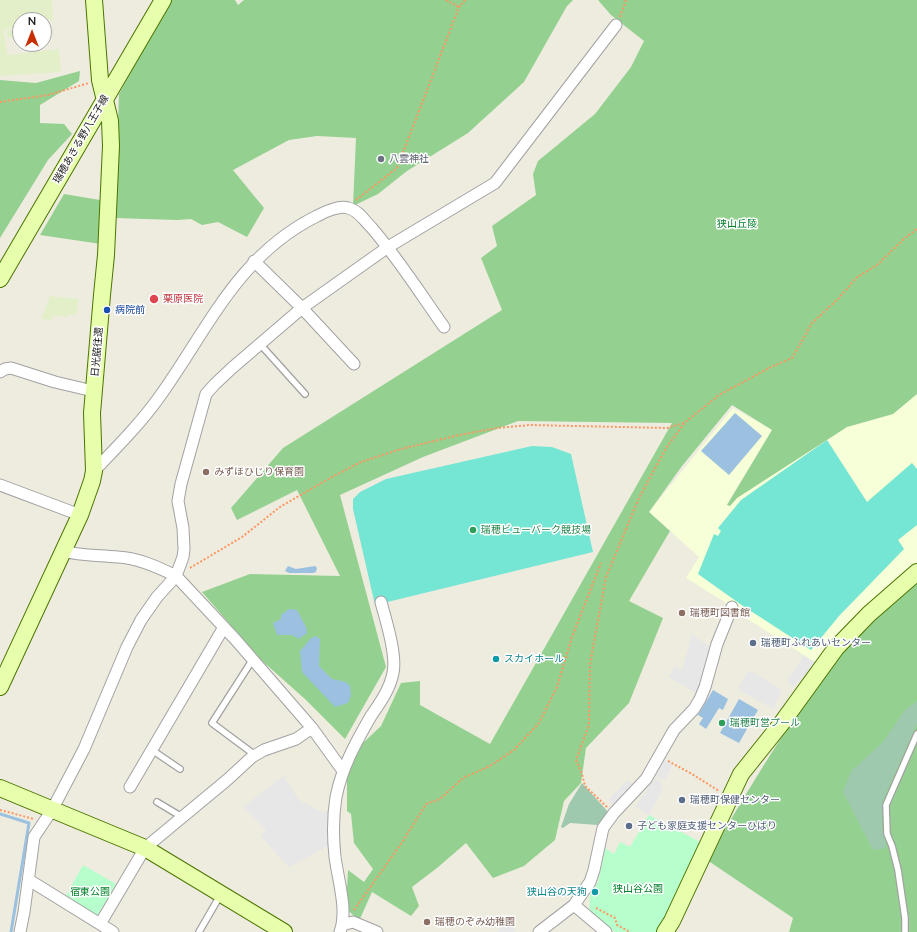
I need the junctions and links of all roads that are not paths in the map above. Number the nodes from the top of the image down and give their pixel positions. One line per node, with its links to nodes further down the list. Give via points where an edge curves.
1 (94, 0): 4 (street, 日光脇往還, via 100,80)
2 (163, 0): 4 (street, 瑞穂あきる野八王子線)
3 (616, 25): 5 (street, via 495,183)
4 (105, 99): 7 (street, 瑞穂あきる野八王子線); 13 (street, 日光脇往還, via 110,121 110,198)
5 (388, 247): 6 (street, via 357,211 347,207 328,210 308,220); 8 (street); 9 (street)
6 (254, 261): 8 (street); 15 (street, via 228,292 160,397)
7 (0, 279)
8 (302, 308): 10 (street); 11 (street)
9 (444, 328)
10 (260, 344): 14 (lane); 20 (street, via 206,394 180,484 178,501 184,548)
11 (354, 364)
12 (0, 372): 13 (street, via 11,368)
13 (93, 391): 15 (street, 日光脇往還)
14 (305, 394)
15 (94, 471): 17 (street, 日光脇往還)
16 (0, 485): 17 (street)
17 (80, 515): 18 (street, 日光脇往還)
18 (63, 551): 20 (street, via 89,556 127,558); 25 (street, 日光脇往還)
19 (917, 572): 50 (street, via 868,614 836,648 741,774 672,921)
20 (176, 576): 23 (street); 35 (street, via 156,597 140,620 84,749)
21 (381, 602): 31 (street, via 393,659 393,672 389,687 353,748)
22 (732, 606): 40 (street, via 717,644 702,695 674,730 646,779 602,828 590,882)
23 (224, 627): 24 (street); 28 (street)
24 (253, 659): 26 (street); 29 (lane, via 212,723)
25 (0, 687)
26 (312, 728): 29 (street, via 296,739); 31 (street)
27 (917, 734): 51 (lane, via 886,805 887,834 898,870)
28 (152, 750): 30 (lane); 32 (street)
29 (255, 755): 36 (street)
30 (180, 769)
31 (343, 771): 42 (street, via 336,797 334,823 335,855 343,914)
32 (130, 787)
33 (0, 788): 35 (street)
34 (157, 802): 36 (lane)
35 (48, 816): 37 (street); 38 (street, via 32,843)
36 (182, 817): 37 (street)
37 (145, 848): 39 (street); 41 (street)
38 (29, 880): 41 (street); 43 (street)
39 (221, 894): 45 (lane); 46 (street)
40 (574, 905): 48 (street); 49 (street)
41 (100, 924): 44 (street)
42 (341, 929): 47 (street, via 353,922)
43 (20, 932)
44 (113, 932)
45 (199, 932)
46 (284, 932)
47 (377, 932)
48 (539, 932)
49 (606, 932)
50 (664, 932)
51 (905, 932)

